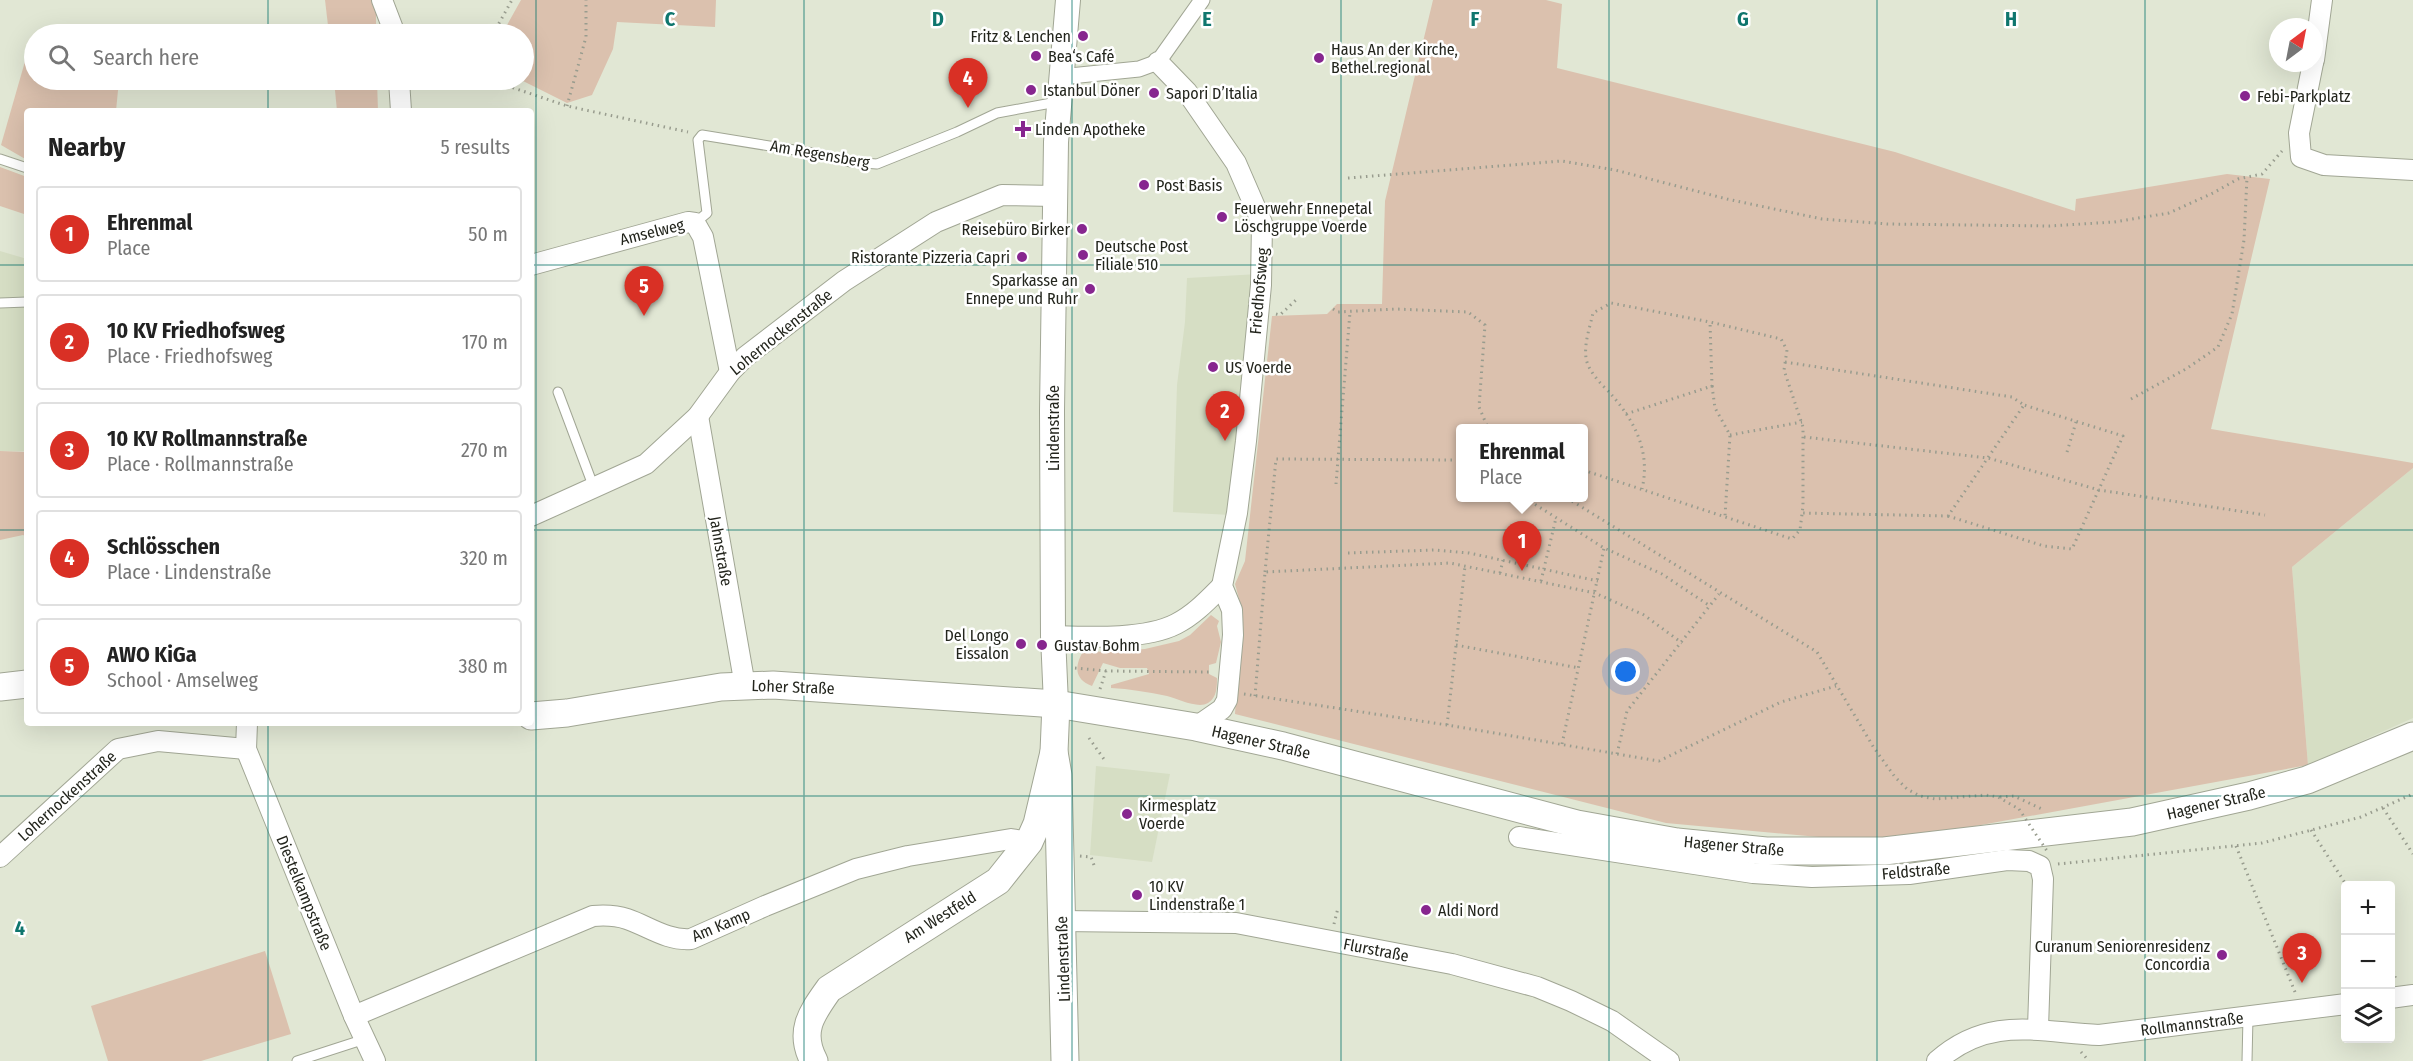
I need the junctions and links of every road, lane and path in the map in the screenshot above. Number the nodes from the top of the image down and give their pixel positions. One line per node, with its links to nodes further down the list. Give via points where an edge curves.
1 (382, 0): 8 (street)
2 (512, 0): 9 (path)
3 (586, 0): 16 (path, via 586,37)
4 (1068, 0): 12 (street, Lindenstraße)
5 (1202, 0): 10 (street)
6 (2322, 0): 7 (street)
7 (2320, 18)
8 (391, 24)
9 (499, 24)
10 (1158, 62): 12 (street, via 1139,69); 74 (street, Friedhofsweg, via 1187,92 1236,164 1262,223 1261,285 1246,441)
11 (2312, 72): 18 (street)
12 (1060, 77): 15 (street, Lindenstraße)
13 (400, 90): 17 (street)
14 (520, 90): 16 (path)
15 (1059, 102): 19 (lane, Am Regensberg, via 997,113 877,164); 25 (street, Lindenstraße)
16 (567, 106): 19 (path)
17 (401, 108)
18 (2299, 133): 22 (street, via 2301,157 2324,165); 23 (path, via 2262,174)
19 (702, 135): 26 (lane, via 698,140 707,213)
20 (0, 159): 21 (lane)
21 (24, 167)
22 (2413, 170)
23 (2247, 177): 24 (path, via 2169,213 2050,226 1888,225 1822,219 1563,161); 39 (path, via 2244,240 2232,314 2218,347)
24 (1348, 178)
25 (1056, 196): 36 (street, Lohernockenstraße, via 1002,195 936,222 844,281); 78 (street, Lindenstraße)
26 (695, 224): 27 (street, Amselweg, via 688,222); 36 (street, Amselweg, via 703,237)
27 (534, 264)
28 (1298, 298): 33 (path)
29 (24, 302): 30 (lane)
30 (0, 303)
31 (1333, 309): 32 (path)
32 (1350, 312): 45 (path, via 1468,312 1485,325 1479,407); 50 (path)
33 (1280, 315)
34 (1710, 322): 35 (path, via 1781,339 1787,350); 37 (path); 41 (path, via 1611,303 1593,313 1586,360)
35 (1785, 362): 40 (path, via 2012,397); 43 (path)
36 (730, 372): 42 (street, Lohernockenstraße)
37 (1712, 386): 41 (path); 46 (path, via 1715,408)
38 (558, 392): 54 (lane)
39 (2131, 399)
40 (2024, 405): 44 (path); 49 (path)
41 (1626, 414): 55 (path, via 1645,454)
42 (698, 416): 54 (street, Lohernockenstraße, via 646,464); 86 (street, Jahnstraße)
43 (1802, 422): 46 (path); 47 (path)
44 (2076, 422): 48 (path); 56 (path, via 2123,436)
45 (1486, 424)
46 (1730, 435): 62 (path)
47 (1803, 437): 49 (path); 59 (path)
48 (2067, 452)
49 (1988, 458): 56 (path); 63 (path)
50 (1338, 459): 51 (path); 53 (path); 70 (path, via 1276,459)
51 (1456, 460)
52 (1588, 471): 55 (path)
53 (1336, 484)
54 (594, 488): 60 (street, Lohernockenstraße)
55 (1642, 489): 62 (path)
56 (2099, 490): 61 (path); 63 (path, via 2072,549 2044,546)
57 (1531, 502): 64 (path)
58 (1573, 502): 76 (path)
59 (1802, 513): 62 (path, via 1800,530 1792,539); 63 (path)
60 (534, 515)
61 (2265, 515)
62 (1725, 516)
63 (1948, 516)
64 (1556, 518): 65 (path); 69 (path)
65 (1604, 548): 72 (path); 77 (path, via 1662,574)
66 (1348, 553): 67 (path, via 1434,550)
67 (1503, 560): 69 (path); 71 (path)
68 (1465, 566): 70 (path, via 1450,563); 71 (path); 80 (path)
69 (1543, 569): 72 (path); 73 (path)
70 (1265, 572): 90 (path)
71 (1500, 573): 73 (path)
72 (1598, 581): 75 (path)
73 (1541, 582): 75 (path)
74 (1222, 586): 78 (street, via 1200,609 1176,625 1094,638); 84 (street, via 1232,610)
75 (1595, 593): 79 (path, via 1644,615); 82 (path)
76 (1719, 593): 77 (path); 87 (path, via 1817,652)
77 (1710, 606): 79 (path)
78 (1053, 636): 81 (street, Lindenstraße)
79 (1682, 643): 101 (path, via 1627,711)
80 (1456, 645): 82 (path); 93 (path)
81 (1053, 666): 83 (path); 91 (street, Lindenstraße)
82 (1579, 668): 98 (path)
83 (1106, 671): 84 (path); 89 (path)
84 (1229, 681): 90 (path); 95 (street, via 1222,709)
85 (24, 684): 88 (main road)
86 (745, 686): 91 (main road, Loher Straße); 92 (main road, Loher Straße)
87 (1836, 686): 101 (path, via 1781,702 1659,761); 104 (path, via 1894,777 1907,789 1935,799)
88 (0, 687)
89 (1099, 691)
90 (1255, 696): 93 (path)
91 (1056, 704): 95 (main road, Hagener Straße); 100 (main road, Lindenstraße)
92 (534, 716)
93 (1447, 724): 98 (path)
94 (247, 726): 99 (street, Diestelkampstraße)
95 (1196, 727): 96 (main road, Hagener Straße, via 1283,746 1577,824 1677,842 1766,851 1884,851 2132,822 2307,780)
96 (2413, 736)
97 (1089, 738): 102 (path)
98 (1562, 744): 101 (path)
99 (246, 749): 112 (street, Lohernockenstraße, via 158,741 118,749); 121 (street, Diestelkampstraße)
100 (1054, 752): 109 (main road, Am Westfeld); 113 (main road, Lindenstraße)
101 (1617, 754)
102 (1106, 762)
103 (2413, 794): 106 (path)
104 (1998, 797): 105 (path, via 2014,796); 114 (path, bridge, via 2019,809)
105 (2030, 803)
106 (2382, 808): 107 (path); 111 (path)
107 (2311, 830): 110 (path); 115 (path)
108 (1519, 837): 114 (street, Feldstraße, via 1754,873 1812,877 1910,874 2007,860)
109 (1029, 842): 113 (main road); 121 (street, Am Kamp, via 1011,839 856,869 690,939 678,940 626,918 593,916); 127 (main road, Am Westfeld, via 998,881 829,989 808,1025 806,1042)
110 (2236, 846): 114 (path); 120 (path)
111 (2413, 854)
112 (0, 856)
113 (1060, 856): 116 (main road, Lindenstraße)
114 (2044, 859): 123 (street)
115 (2344, 881)
116 (1061, 921): 128 (main road, Lindenstraße); 129 (street, Flurstraße, via 1236,923 1452,964 1537,987 1571,1001 1612,1021)
117 (2413, 995): 118 (street)
118 (2395, 997)
119 (2341, 1005): 120 (street, Rollmannstraße)
120 (2302, 1010): 122 (street, Rollmannstraße)
121 (354, 1016): 124 (street, Diestelkampstraße)
122 (2248, 1017): 123 (street, Rollmannstraße, via 2099,1035); 131 (lane)
123 (2038, 1029): 130 (street, via 1998,1030 1964,1041)
124 (365, 1039): 125 (lane); 126 (street, Diestelkampstraße)
125 (297, 1061)
126 (375, 1061)
127 (814, 1061)
128 (1065, 1061)
129 (1669, 1061)
130 (1937, 1061)
131 (2247, 1061)

